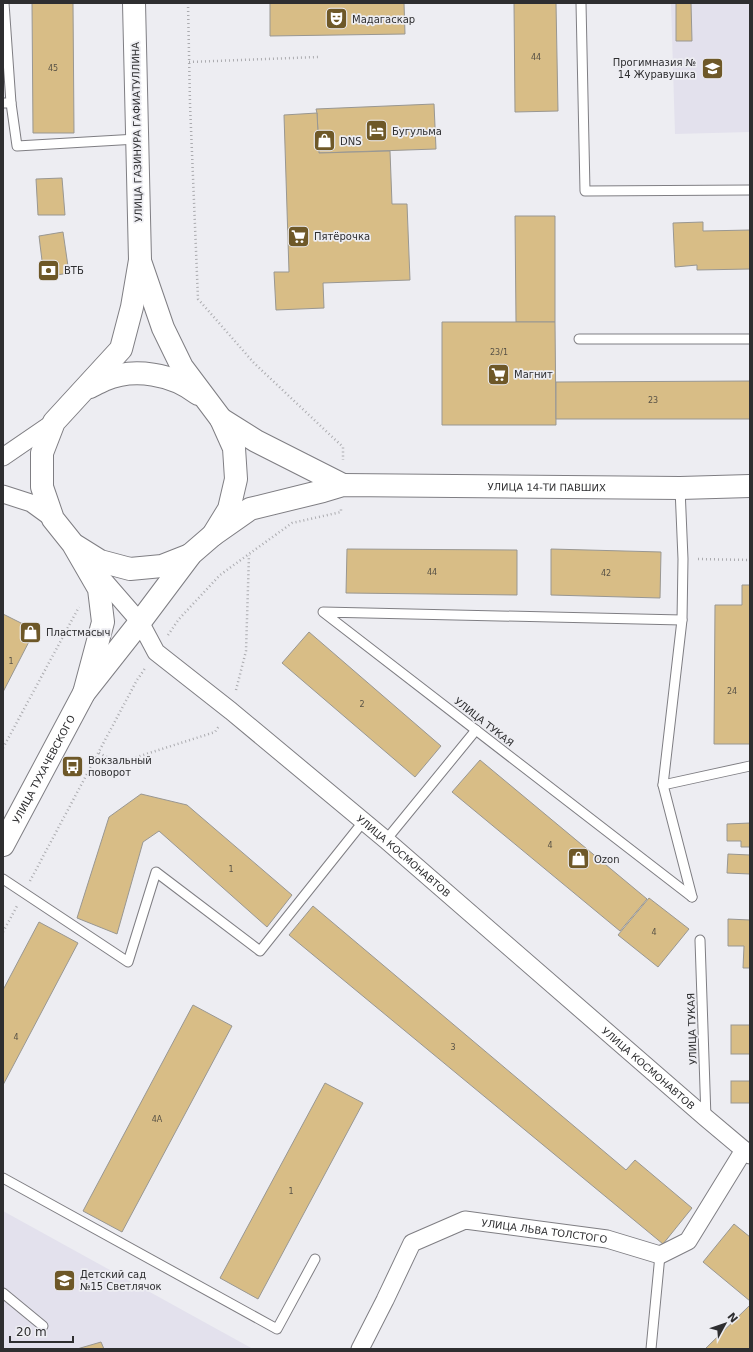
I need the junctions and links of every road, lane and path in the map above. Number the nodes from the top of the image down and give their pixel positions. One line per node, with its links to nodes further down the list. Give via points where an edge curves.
1 (4, 3): 7 (lane)
2 (134, 3): 8 (main road, УЛИЦА ГАЗИНУРА ГАФИАТУЛЛИНА)
3 (188, 3): 6 (path)
4 (580, 3): 9 (lane, via 585,191)
5 (318, 57): 6 (path)
6 (189, 62): 17 (path, via 198,299 254,363 343,447)
7 (7, 103): 8 (lane, via 17,146)
8 (137, 139): 10 (main road, УЛИЦА ГАЗИНУРА ГАФИАТУЛЛИНА)
9 (750, 190)
10 (140, 260): 13 (main road, via 121,349); 14 (main road, via 162,328 182,367)
11 (579, 339): 12 (lane)
12 (750, 339)
13 (84, 390): 14 (main road, via 104,379 126,374 149,374 171,379 192,389); 15 (main road)
14 (216, 412): 17 (main road, via 256,441); 22 (main road, via 234,448 236,479 229,509)
15 (54, 422): 16 (street); 21 (main road, via 42,454 42,487)
16 (3, 456)
17 (343, 485): 19 (main road, УЛИЦА 14-ТИ ПАВШИХ); 22 (main road, via 250,509); 30 (path, via 341,512 292,523 220,575 179,619)
18 (750, 486): 19 (main road, УЛИЦА 14-ТИ ПАВШИХ)
19 (680, 488): 25 (lane, УЛИЦА ТУКАЯ)
20 (3, 494): 21 (street, via 31,503)
21 (53, 519): 23 (main road)
22 (213, 535): 24 (main road)
23 (73, 544): 24 (main road, via 100,561 130,569 162,566); 29 (street, УЛИЦА КОСМОНАВТОВ); 31 (main road, via 99,589 103,622)
24 (191, 554): 29 (main road)
25 (683, 559): 26 (path); 28 (lane, УЛИЦА ТУКАЯ)
26 (750, 560)
27 (79, 606): 33 (path)
28 (682, 620): 32 (lane, УЛИЦА ТУКАЯ, via 324,612); 35 (lane, УЛИЦА ТУКАЯ)
29 (140, 622): 30 (street, УЛИЦА КОСМОНАВТОВ); 31 (main road)
30 (156, 652): 36 (street, УЛИЦА КОСМОНАВТОВ); 40 (path, via 137,680)
31 (84, 693): 37 (main road, УЛИЦА ТУХАЧЕВСКОГО)
32 (476, 730): 35 (lane, УЛИЦА ТУКАЯ, via 692,897); 38 (lane)
33 (3, 748)
34 (750, 766): 35 (lane)
35 (663, 785)
36 (364, 822): 38 (street, УЛИЦА КОСМОНАВТОВ); 40 (lane, via 260,950 156,872 128,962)
37 (4, 838)
38 (386, 840): 43 (street, УЛИЦА КОСМОНАВТОВ)
39 (3, 879): 40 (lane)
40 (24, 893): 41 (path)
41 (3, 932)
42 (700, 940): 43 (lane, УЛИЦА ТУКАЯ)
43 (706, 1118): 44 (street, УЛИЦА КОСМОНАВТОВ)
44 (747, 1152): 46 (street, via 688,1241)
45 (3, 1178): 47 (lane, via 277,1329)
46 (660, 1255): 50 (street, УЛИЦА ЛЬВА ТОЛСТОГО, via 607,1239 465,1220 412,1242); 51 (lane)
47 (315, 1259)
48 (3, 1293): 49 (lane)
49 (43, 1326)
50 (360, 1349)
51 (651, 1349)

